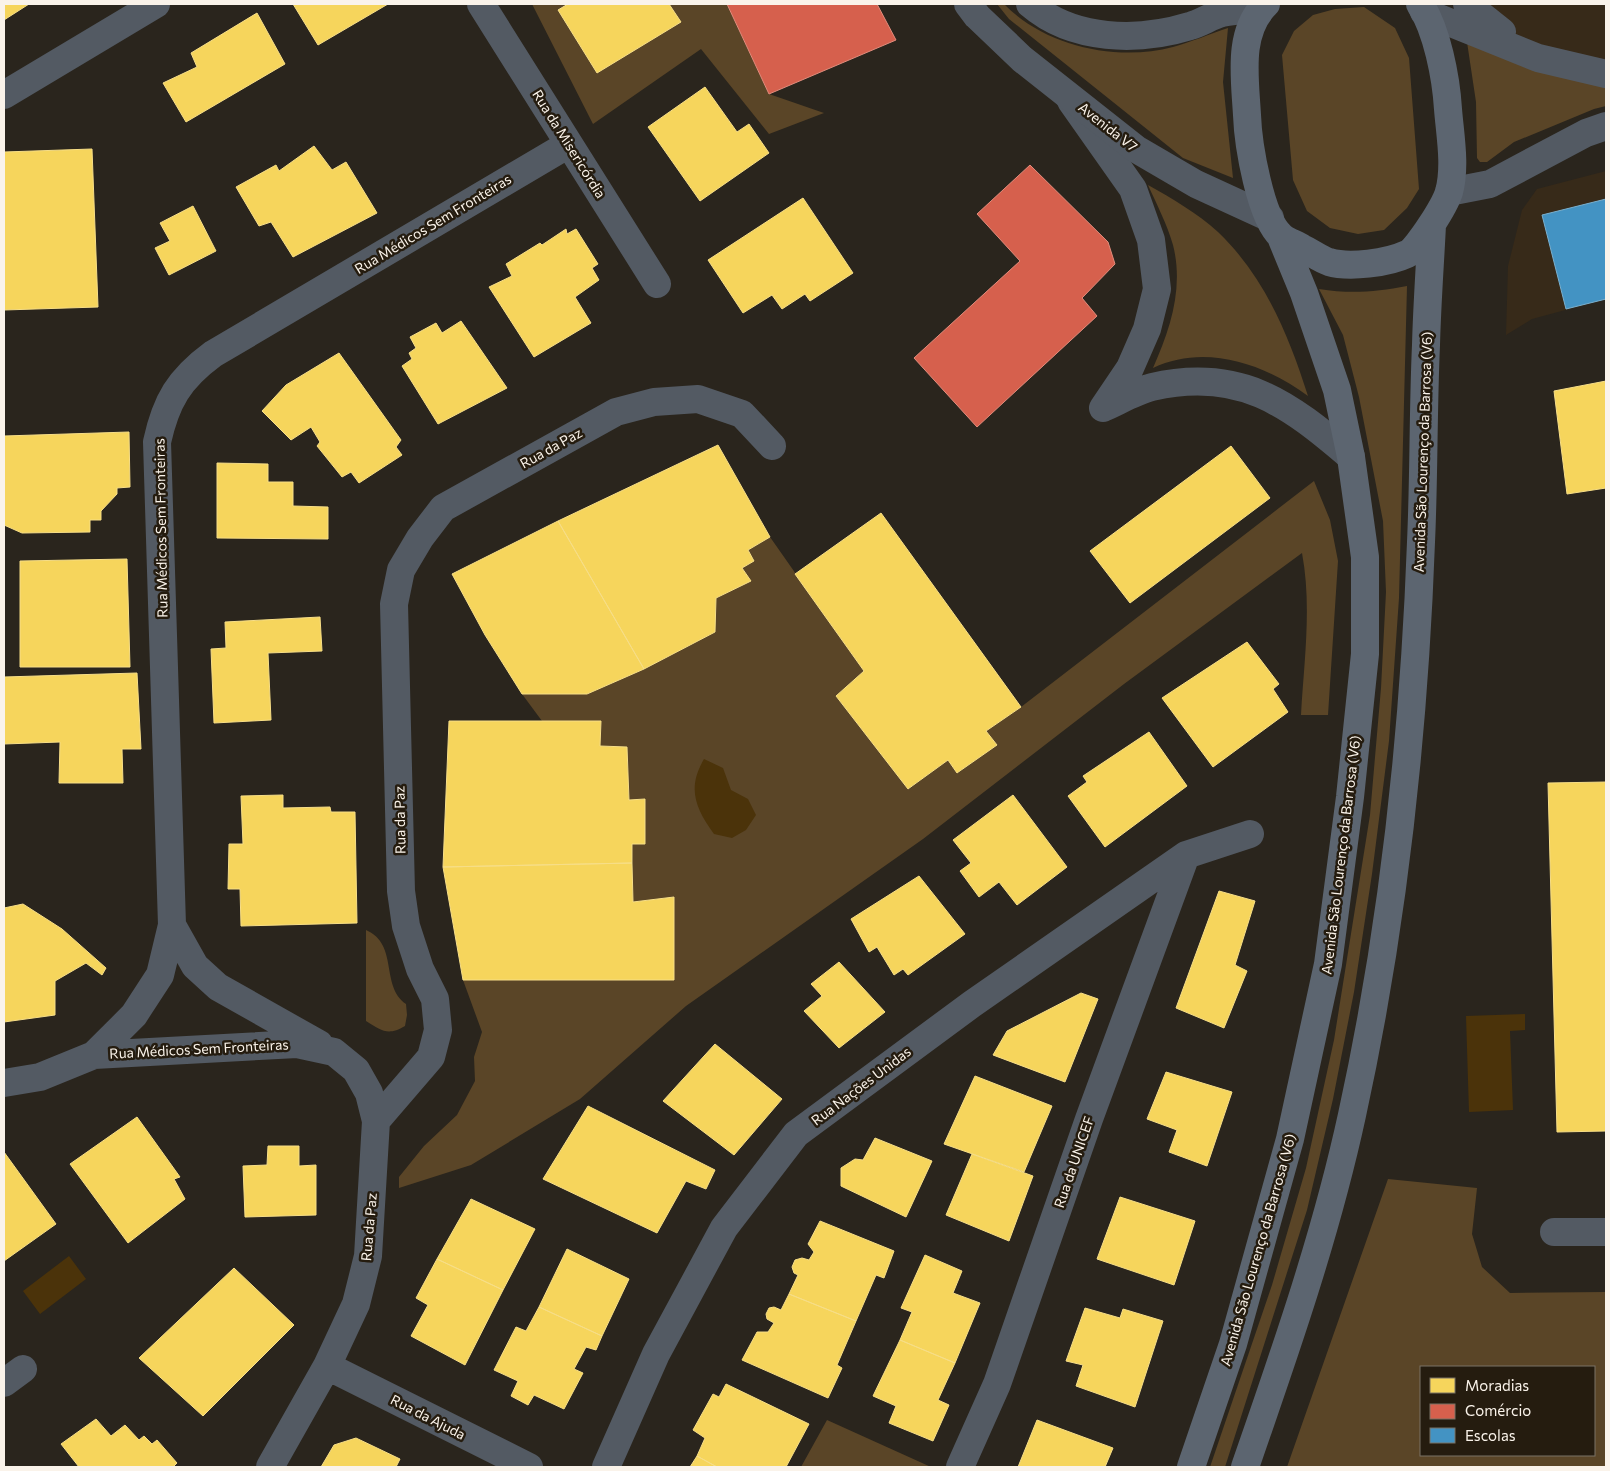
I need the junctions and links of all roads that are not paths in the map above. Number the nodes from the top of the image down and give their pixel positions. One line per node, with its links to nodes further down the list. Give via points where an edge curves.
1 (156, 4): 11 (street)
2 (481, 4): 13 (street, Rua da Misericórdia)
3 (968, 4): 10 (street, Avenida V7, via 1022,59)
4 (1030, 4): 7 (street, via 1042,14 1086,32 1133,36 1192,26 1223,13)
5 (1468, 4): 8 (street)
6 (1421, 6): 8 (street); 14 (main road, Avenida São Lourenço da Barrosa (V6), via 1446,78 1452,160)
7 (1263, 7): 16 (main road, Avenida São Lourenço da Barrosa (V6), via 1247,34 1248,131 1261,194)
8 (1538, 58): 9 (street)
9 (1606, 74)
10 (1064, 92): 16 (street, Avenida V7, via 1136,149); 19 (street, via 1133,188 1151,240 1157,289 1147,329 1130,368 1103,408 1151,387 1185,382 1223,382 1266,394 1308,420)
11 (4, 95)
12 (1606, 126): 14 (street, via 1586,133 1490,184)
13 (569, 144): 17 (street, Rua da Misericórdia); 22 (street, Rua Médicos Sem Fronteiras, via 213,354 192,369 176,389 163,415 157,442)
14 (1449, 192): 15 (main road, Avenida São Lourenço da Barrosa (V6))
15 (1432, 225): 16 (main road, Avenida São Lourenço da Barrosa (V6), via 1409,253 1373,264 1330,262); 35 (main road, Avenida São Lourenço da Barrosa (V6), via 1422,543 1410,712 1377,984 1352,1117 1315,1255)
16 (1276, 227): 19 (main road, Avenida São Lourenço da Barrosa (V6), via 1304,293 1337,390)
17 (657, 284)
18 (772, 446): 26 (street, Rua da Paz, via 742,414 698,399 654,402 616,412 443,508 401,570 394,604 401,891 406,926 420,969 435,1000 438,1030 431,1057)
19 (1351, 456): 34 (main road, Avenida São Lourenço da Barrosa (V6), via 1365,557 1365,654 1328,964 1290,1139 1233,1344)
20 (1250, 834): 21 (street, Rua Nações Unidas)
21 (1186, 856): 32 (street, Rua Nações Unidas, via 972,1004 796,1134 724,1228 656,1354); 33 (street, Rua da UNICEF, via 1089,1119 997,1384)
22 (172, 925): 23 (street, Rua Médicos Sem Fronteiras, via 195,966 218,987); 24 (street, Rua Médicos Sem Fronteiras, via 160,975 134,1015)
23 (334, 1052): 24 (street, Rua Médicos Sem Fronteiras, via 297,1044); 26 (street, Rua Médicos Sem Fronteiras, via 356,1070 369,1092)
24 (94, 1055): 25 (street, Rua Médicos Sem Fronteiras, via 40,1077)
25 (4, 1083)
26 (376, 1121): 29 (street, Rua da Paz, via 368,1256 356,1304)
27 (1554, 1232): 28 (street)
28 (1606, 1232)
29 (327, 1366): 30 (street, Rua da Paz); 31 (street, Rua da Ajuda)
30 (270, 1467)
31 (529, 1467)
32 (606, 1467)
33 (960, 1467)
34 (1191, 1467)
35 (1245, 1467)

